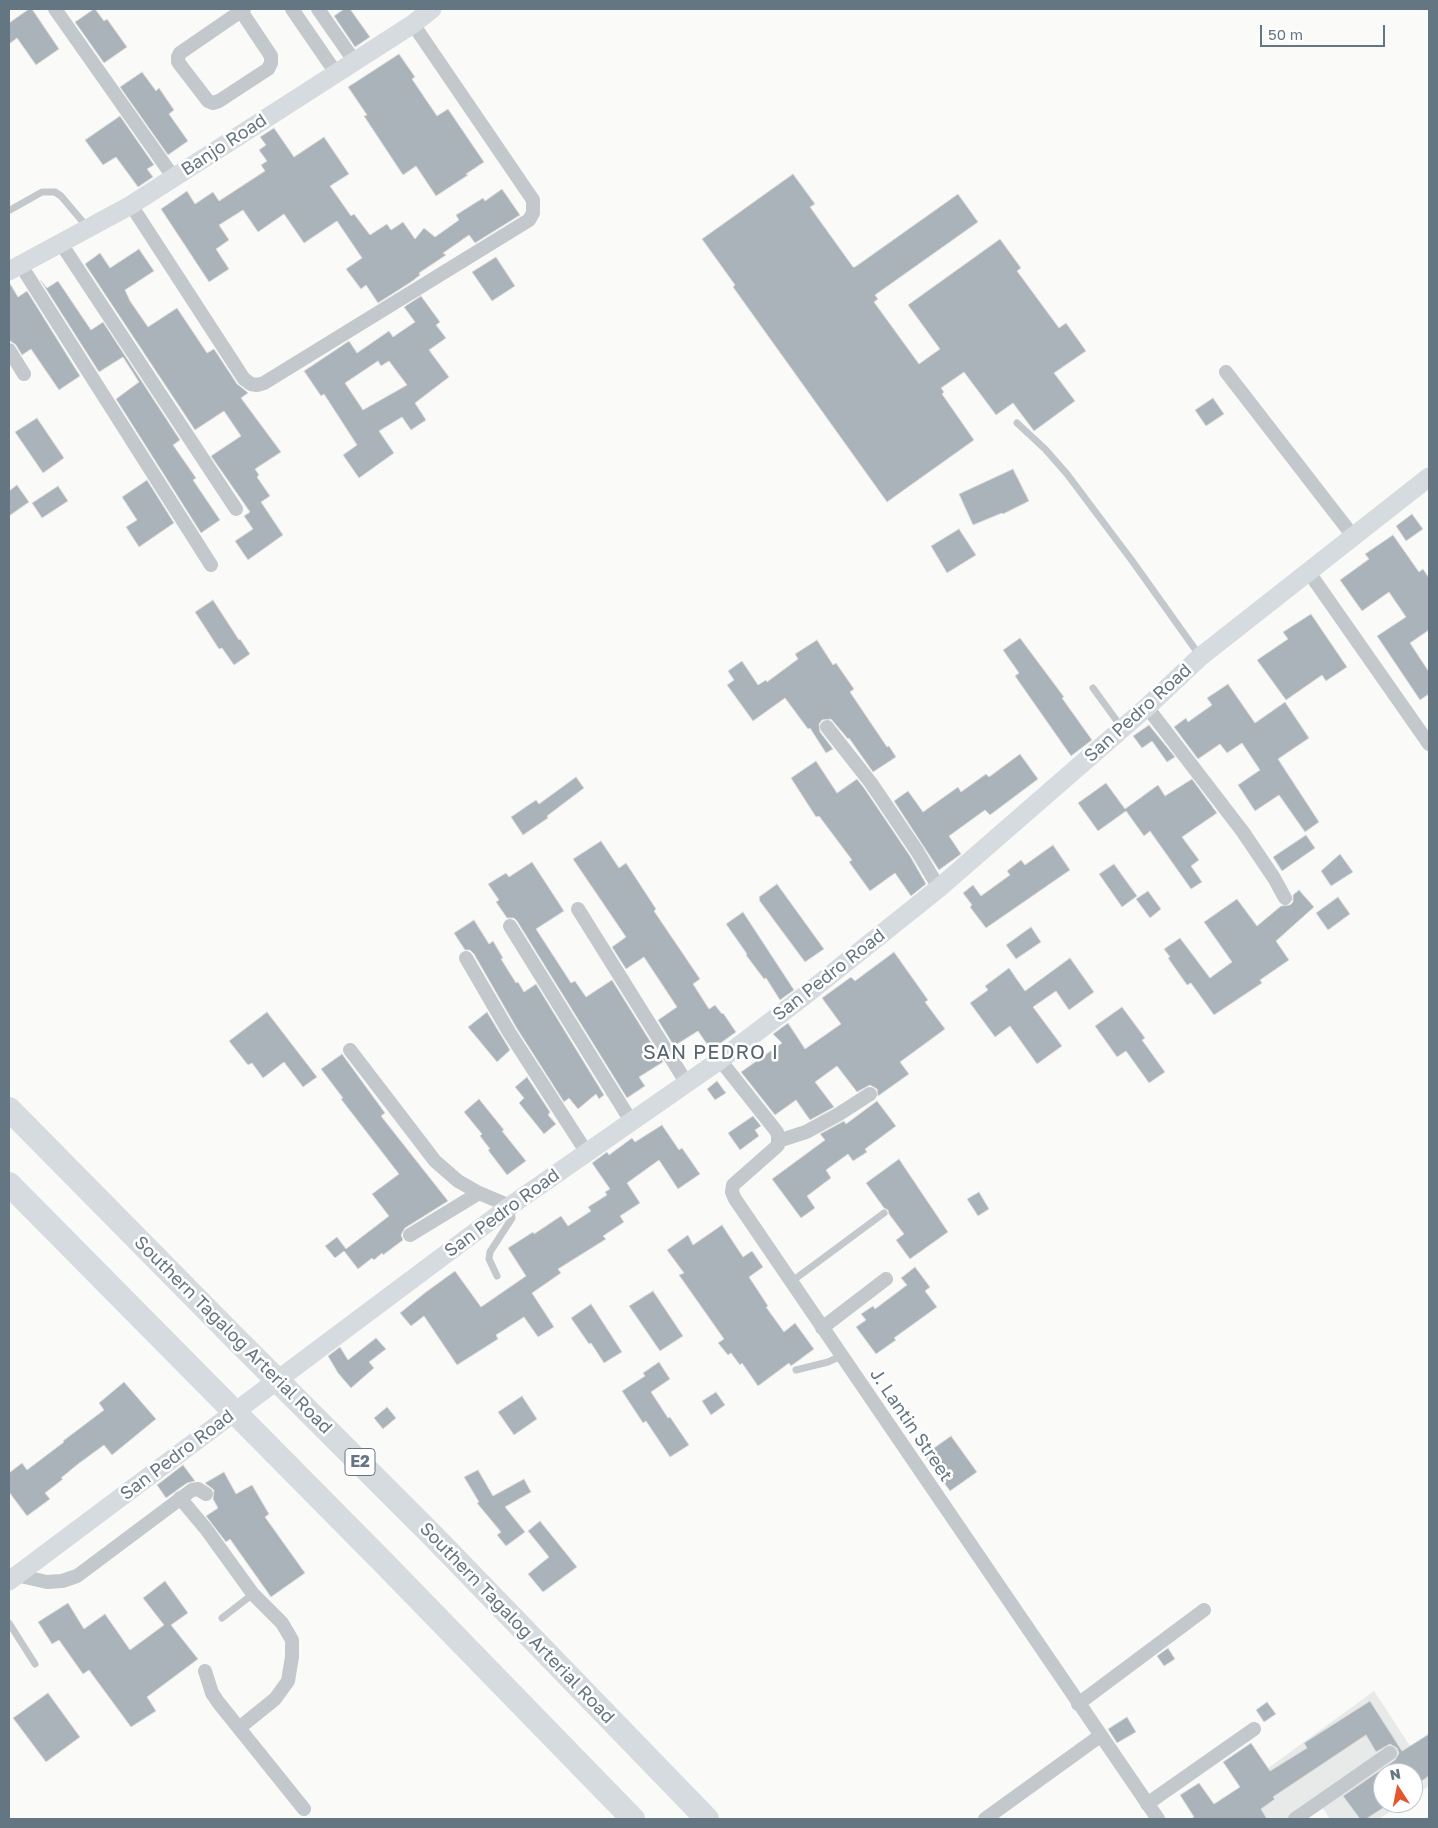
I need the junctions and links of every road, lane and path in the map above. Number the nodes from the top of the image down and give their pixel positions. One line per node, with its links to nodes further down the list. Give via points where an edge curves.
1 (55, 9): 9 (street)
2 (292, 9): 8 (street)
3 (318, 9): 7 (street)
4 (432, 9): 6 (street, Banjo Road)
5 (243, 10): 5 (street, via 178,57 178,62 208,101 213,103 268,69 271,63 271,56)
6 (413, 24): 7 (street, Banjo Road); 10 (street, via 533,200 533,213 529,220 257,385 244,378)
7 (354, 62): 8 (street, Banjo Road)
8 (336, 73): 9 (street, Banjo Road)
9 (174, 178): 10 (street, Banjo Road)
10 (131, 205): 12 (street, Banjo Road)
11 (10, 210): 12 (lane, via 42,192 55,192)
12 (88, 229): 13 (street, Banjo Road)
13 (60, 242): 14 (street, Banjo Road); 20 (street)
14 (14, 267): 22 (street)
15 (9, 350): 17 (street)
16 (1226, 372): 21 (street)
17 (24, 374)
18 (1017, 423): 24 (lane, via 1067,474)
19 (1429, 477): 21 (street, San Pedro Road)
20 (236, 509)
21 (1353, 536): 23 (street, San Pedro Road)
22 (211, 565)
23 (1308, 571): 24 (street, San Pedro Road); 29 (street)
24 (1200, 657): 26 (street, San Pedro Road)
25 (1093, 688): 28 (lane)
26 (1147, 707): 28 (street, San Pedro Road); 31 (street, via 1243,832)
27 (827, 727): 30 (street, via 871,783)
28 (1122, 728): 30 (street, San Pedro Road)
29 (1429, 744)
30 (939, 888): 36 (street, San Pedro Road)
31 (1285, 898)
32 (578, 909): 37 (street)
33 (510, 926): 40 (street)
34 (466, 958): 42 (street)
35 (350, 1050): 44 (street, via 435,1161 458,1181)
36 (720, 1060): 37 (street, San Pedro Road); 41 (street, via 777,1132)
37 (686, 1082): 40 (street, San Pedro Road)
38 (870, 1094): 41 (street, via 806,1132)
39 (9, 1109): 71 (highway, Southern Tagalog Arterial Road / E2, via 433,1536)
40 (631, 1121): 42 (street, San Pedro Road)
41 (778, 1141): 50 (street, J. Lantin Street, via 775,1148 733,1185 732,1192)
42 (586, 1153): 45 (street, San Pedro Road)
43 (9, 1184): 70 (highway)
44 (479, 1193): 45 (street); 47 (street)
45 (510, 1206): 48 (lane, via 512,1218 490,1252 489,1258); 56 (street, San Pedro Road)
46 (884, 1213): 50 (lane)
47 (410, 1235)
48 (497, 1276)
49 (886, 1279): 51 (street)
50 (791, 1282): 51 (street, J. Lantin Street)
51 (822, 1328): 52 (street, J. Lantin Street)
52 (842, 1356): 53 (lane); 63 (street, J. Lantin Street)
53 (796, 1370)
54 (206, 1494): 55 (street, via 198,1489)
55 (180, 1498): 56 (street, via 77,1576 62,1582); 57 (street)
56 (12, 1578)
57 (253, 1594): 59 (lane); 64 (street, via 282,1623 292,1640 292,1657 288,1681 275,1699)
58 (1204, 1610): 63 (street)
59 (222, 1618)
60 (9, 1623): 61 (lane)
61 (36, 1664)
62 (205, 1671): 64 (street, via 212,1692)
63 (1078, 1704): 66 (street, J. Lantin Street)
64 (239, 1728): 69 (street)
65 (1254, 1729): 68 (street)
66 (1100, 1736): 68 (street, J. Lantin Street); 72 (street)
67 (1390, 1753): 74 (street)
68 (1147, 1804): 73 (street, J. Lantin Street)
69 (304, 1809)
70 (633, 1819)
71 (707, 1819)
72 (985, 1819)
73 (1158, 1819)
74 (1295, 1819)

